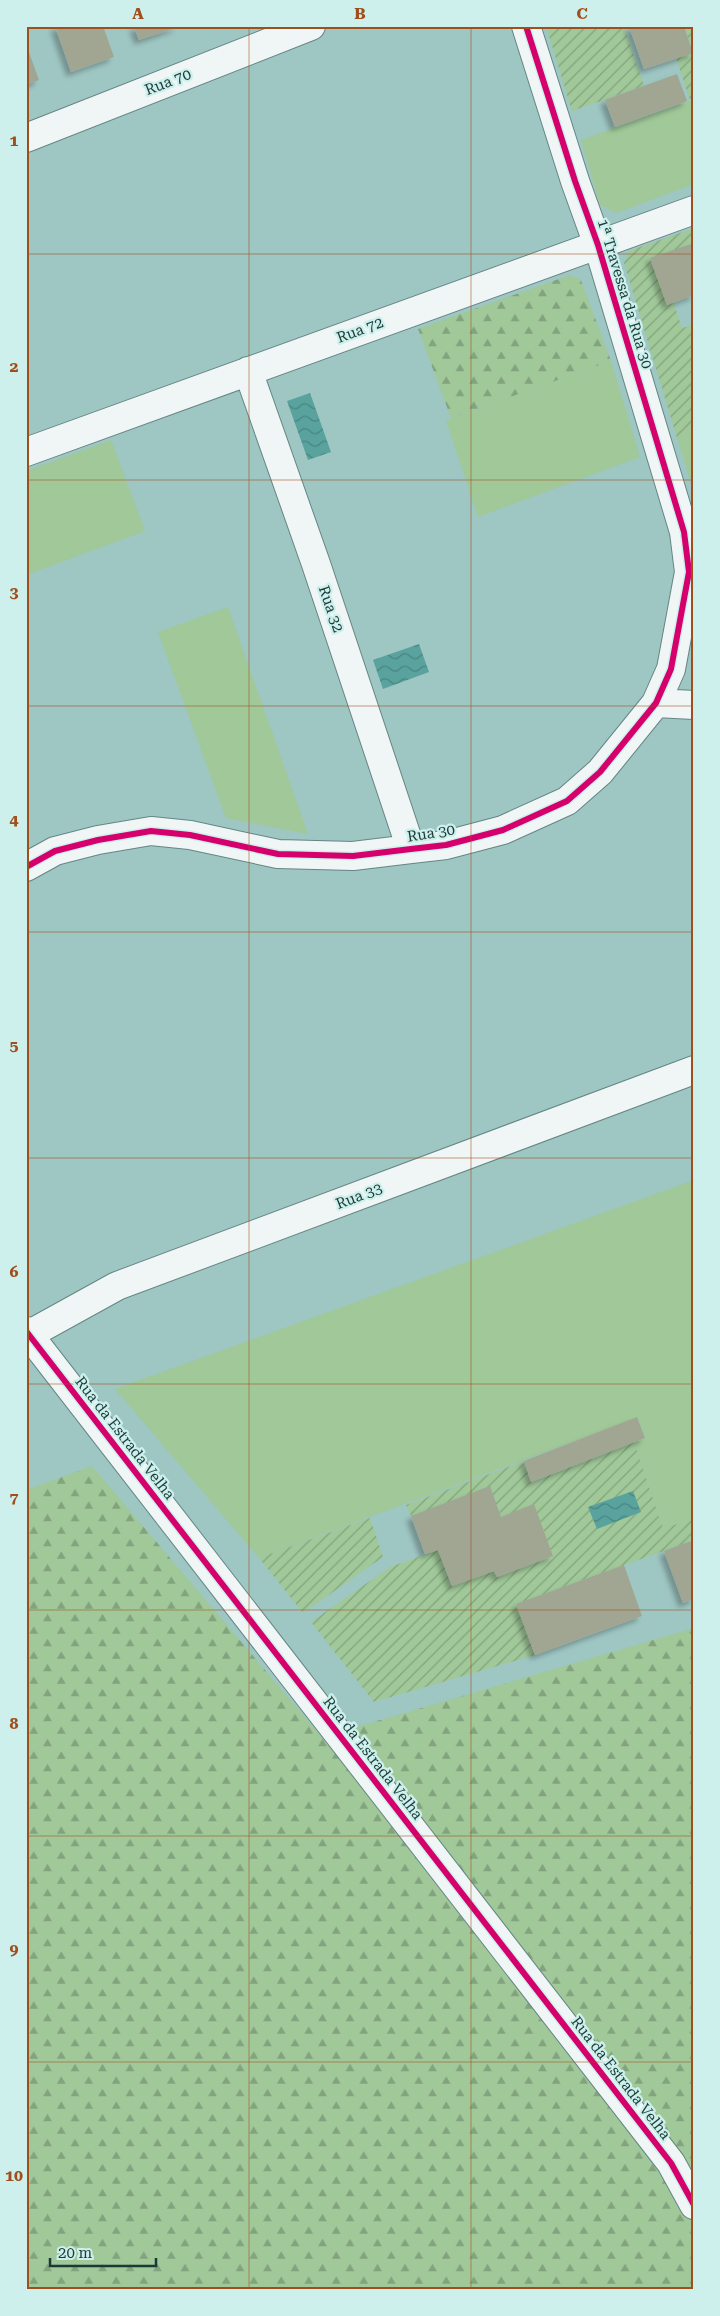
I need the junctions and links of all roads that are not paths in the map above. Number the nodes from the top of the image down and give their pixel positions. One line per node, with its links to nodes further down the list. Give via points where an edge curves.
1 (311, 26): 3 (street, Rua 70)
2 (526, 26): 5 (street, 1ª Travessa da Rua 30)
3 (26, 138)
4 (694, 210): 5 (street, Rua 72)
5 (598, 244): 6 (street, Rua 72); 8 (street, 1ª Travessa da Rua 30, via 684,532)
6 (248, 371): 7 (street, Rua 72); 11 (street, Rua 32)
7 (26, 452)
8 (691, 571): 9 (street, Rua 30, via 671,669)
9 (656, 703): 10 (street); 11 (street, Rua 30, via 600,772 567,801 503,830)
10 (694, 705)
11 (411, 849): 12 (street, Rua 30, via 353,856 278,854 190,835 151,831 55,851)
12 (26, 867)
13 (694, 1070): 14 (street, Rua 33, via 117,1286)
14 (28, 1332): 15 (street, Rua da Estrada Velha, via 671,2163)
15 (694, 2206)

